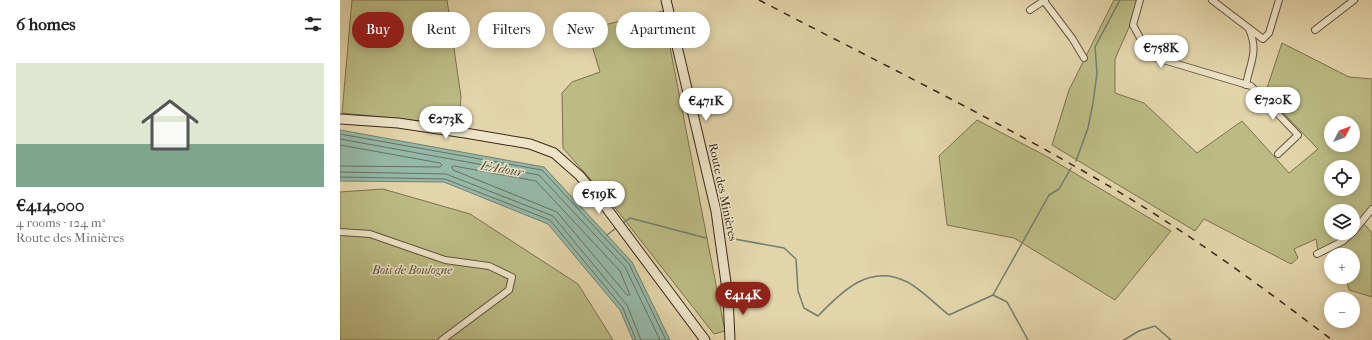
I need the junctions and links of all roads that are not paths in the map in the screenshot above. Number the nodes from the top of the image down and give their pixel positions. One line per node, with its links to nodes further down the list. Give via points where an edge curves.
1 (666, 0): 19 (street, Route des Minières, via 716,211)
2 (1045, 0): 7 (street); 10 (street)
3 (1140, 0): 11 (street, via 1133,25 1150,56)
4 (1212, 0): 8 (street)
5 (1279, 0): 8 (street, via 1269,33 1263,38)
6 (1354, 0): 9 (street)
7 (1030, 10)
8 (1249, 29): 11 (street, via 1255,52)
9 (1315, 30)
10 (1084, 58)
11 (1246, 85): 13 (street, via 1255,89 1298,135)
12 (340, 119): 20 (street, via 398,122 499,138 546,150 569,165 580,176)
13 (1278, 154)
14 (1372, 210): 15 (street)
15 (1360, 223)
16 (340, 232): 21 (street, via 370,234 446,260 489,266 512,277 509,290)
17 (1343, 240): 18 (street)
18 (1317, 254)
19 (728, 297): 23 (street, Route des Minières); 24 (street, Route des Minières)
20 (704, 337): 22 (street)
21 (442, 340)
22 (711, 340)
23 (730, 340)
24 (735, 340)

